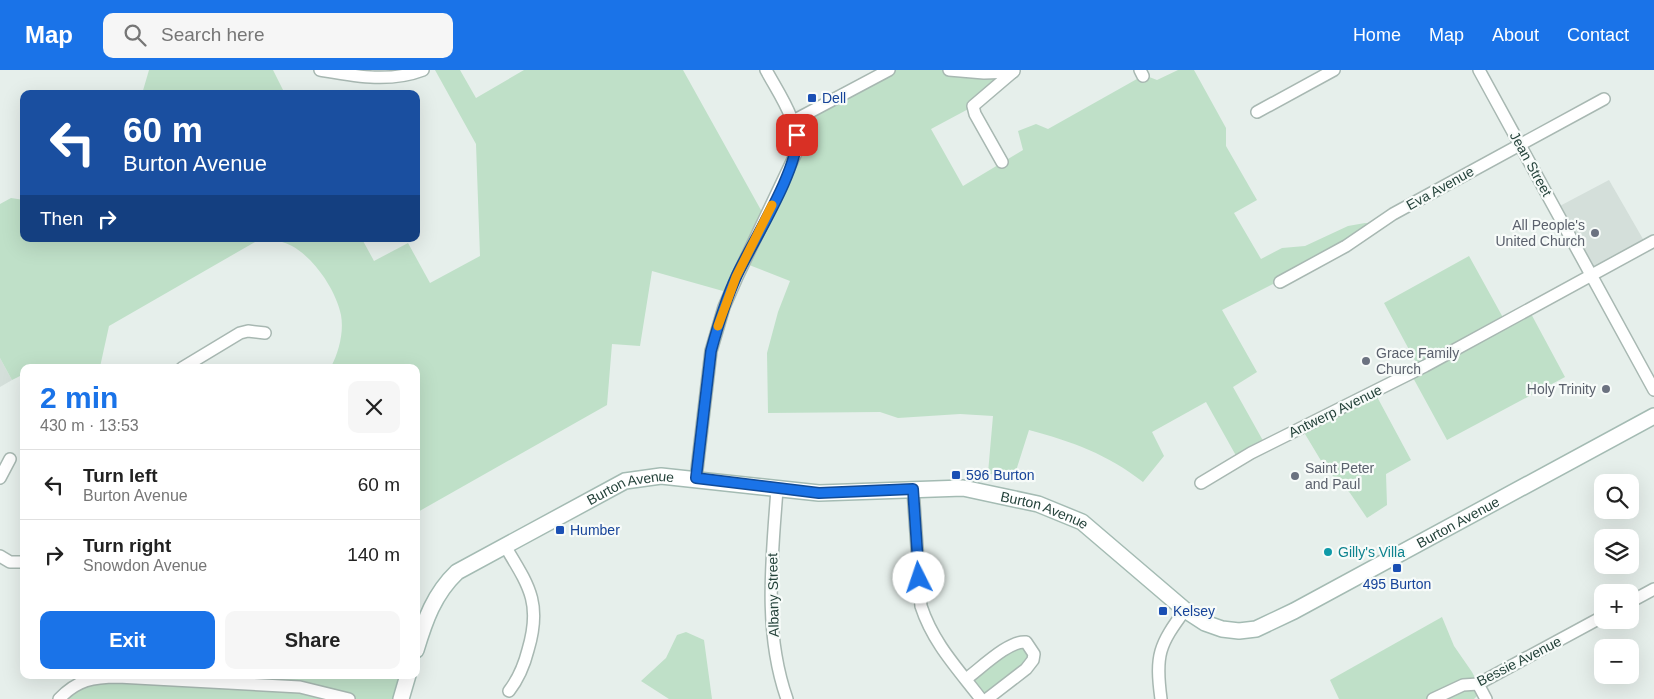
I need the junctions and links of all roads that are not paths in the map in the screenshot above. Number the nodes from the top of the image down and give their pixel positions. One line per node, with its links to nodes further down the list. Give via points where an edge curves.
1 (320, 70): 2 (street, via 375,78)
2 (423, 70)
3 (766, 70): 11 (street)
4 (889, 70): 11 (street)
5 (948, 70): 8 (street)
6 (1334, 70): 10 (street)
7 (1479, 70): 12 (street, Jean Street)
8 (1015, 71): 13 (street, via 973,106)
9 (1604, 99): 12 (street, Eva Avenue)
10 (1257, 112)
11 (793, 121): 23 (street, via 797,143 794,160 736,277 715,334)
12 (1520, 144): 15 (street, Jean Street); 16 (street, Eva Avenue, via 1393,214 1346,246)
13 (1002, 162)
14 (1654, 241): 15 (street, Antwerp Avenue)
15 (1591, 276): 19 (street, Jean Street); 24 (street, Antwerp Avenue, via 1426,366 1251,453)
16 (1280, 282)
17 (266, 333): 18 (street, via 240,333)
18 (189, 364)
19 (1654, 390)
20 (1654, 416): 32 (street, Burton Avenue, via 1272,623 1256,629 1222,629)
21 (10, 459): 22 (street)
22 (0, 478)
23 (696, 478): 25 (street, Burton Avenue); 27 (street, Burton Avenue, via 661,476 625,481)
24 (1201, 483)
25 (777, 489): 26 (street, Burton Avenue, via 834,493); 44 (street, Albany Street, via 771,627)
26 (913, 489): 32 (street, Burton Avenue, via 977,490 1061,512 1082,522); 38 (street, via 921,606 933,636)
27 (504, 546): 34 (street, Burton Avenue, via 457,572 447,582 437,595); 40 (street, via 526,585 535,611 535,624 522,670)
28 (0, 556): 29 (street, via 10,562)
29 (20, 562)
30 (1654, 589): 31 (street)
31 (1639, 597)
32 (1185, 610): 47 (street, via 1160,649 1157,662)
33 (1594, 621): 39 (street, Bessie Avenue)
34 (420, 639)
35 (91, 679): 41 (street, via 80,682)
36 (168, 679): 42 (street, via 300,687)
37 (407, 679): 43 (street)
38 (966, 679): 45 (street); 46 (street, via 1007,648 1019,641 1026,642 1034,654 1030,664)
39 (1478, 684): 48 (street, Bessie Avenue, via 1464,685); 49 (street)
40 (510, 692)
41 (59, 699)
42 (348, 699)
43 (401, 699)
44 (787, 699)
45 (981, 699)
46 (987, 699)
47 (1161, 699)
48 (1433, 699)
49 (1486, 699)

